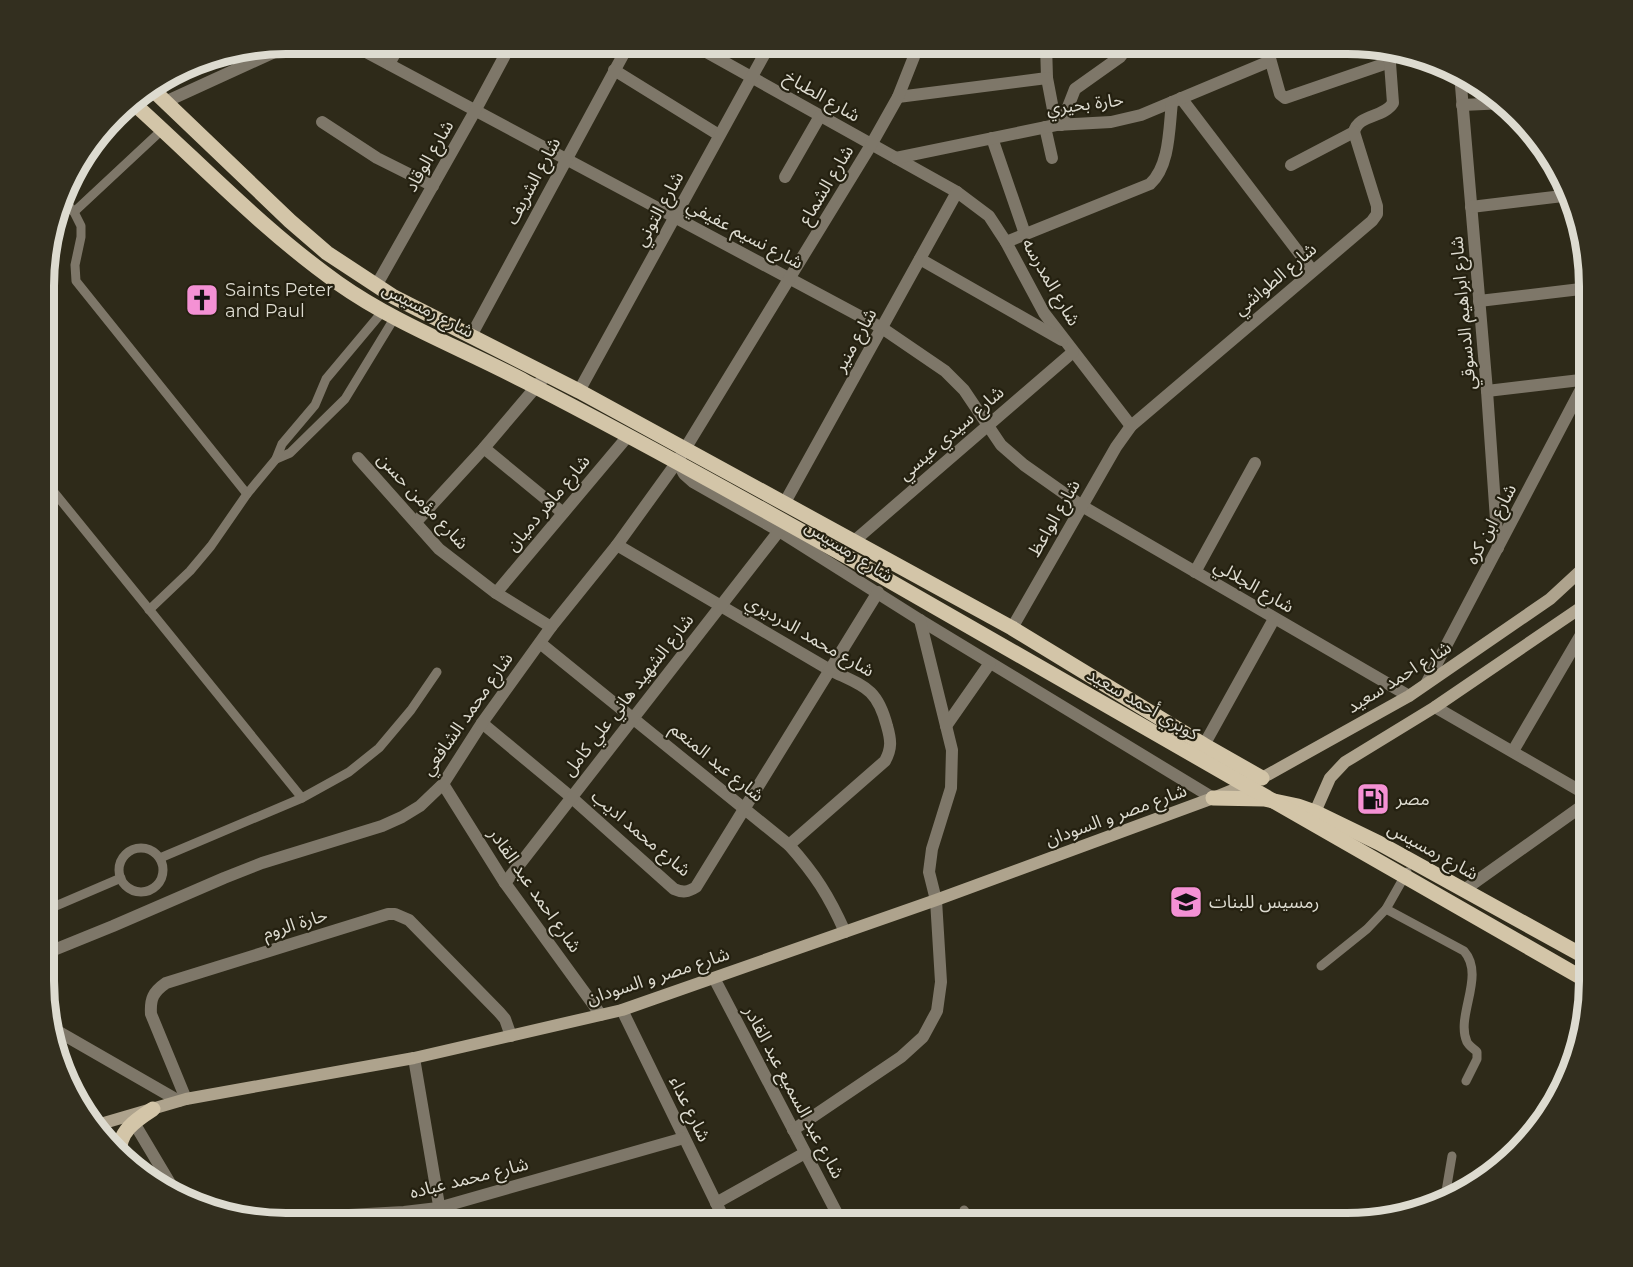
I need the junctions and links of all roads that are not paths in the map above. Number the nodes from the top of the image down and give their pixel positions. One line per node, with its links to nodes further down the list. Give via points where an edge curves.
1 (270, 54): 23 (street)
2 (370, 54): 15 (street, شارع نسيم عفيفي)
3 (394, 54): 15 (street)
4 (506, 54): 27 (street, شارع الوقاد)
5 (623, 54): 16 (street, شارع الشريف)
6 (710, 54): 17 (street, شارع الطباخ)
7 (765, 54): 17 (street, شارع التوني)
8 (913, 54): 21 (street, شارع الشماع)
9 (1046, 54): 18 (street)
10 (1122, 54): 30 (street, via 1075,89)
11 (1268, 54): 14 (street)
12 (1387, 57): 14 (street, via 1290,98 1280,94)
13 (1390, 58): 32 (street, via 1393,103 1390,109 1361,122)
14 (1270, 61): 22 (street, حارة بحيري)
15 (388, 64): 27 (street, شارع نسيم عفيفي)
16 (614, 70): 33 (street); 36 (street, شارع الشريف)
17 (752, 77): 28 (street, شارع الطباخ); 33 (street, شارع التوني)
18 (1047, 78): 21 (street); 30 (street)
19 (1461, 84): 25 (street, شارع ابراهيم الدسوقي)
20 (156, 93): 23 (main road, شارع رمسيس)
21 (898, 97): 35 (street, شارع الشماع)
22 (1176, 100): 30 (street, حارة بحيري, via 1111,122); 48 (street, via 1164,166 1158,177 1140,189); 51 (street)
23 (165, 102): 53 (main road, شارع رمسيس, via 290,221)
24 (1490, 104): 25 (street)
25 (1462, 105): 45 (street, شارع ابراهيم الدسوقي)
26 (138, 107): 31 (main road, شارع رمسيس)
27 (475, 111): 36 (street, شارع نسيم عفيفي); 41 (street, شارع الوقاد)
28 (820, 116): 35 (street, شارع الطباخ); 40 (street)
29 (322, 122): 41 (street, via 376,158)
30 (1054, 126): 34 (street, حارة بحيري); 38 (street)
31 (163, 129): 46 (lane); 56 (main road, شارع رمسيس, via 305,259)
32 (1354, 132): 39 (street); 51 (street, شارع الطواشي, via 1377,214)
33 (719, 135): 47 (street, شارع التوني)
34 (992, 138): 37 (street, حارة بحيري); 48 (street)
35 (871, 145): 37 (street, شارع الطباخ); 52 (street, شارع الشماع)
36 (566, 158): 47 (street, شارع نسيم عفيفي); 58 (street, شارع الشريف)
37 (896, 158): 42 (street, شارع المدرسه)
38 (1052, 158)
39 (1292, 165)
40 (785, 177)
41 (433, 186): 53 (street, شارع الوقاد)
42 (957, 192): 49 (street, شارع المدرسه, via 989,216); 50 (street, شارع منير)
43 (1561, 196): 45 (street)
44 (68, 205): 46 (lane)
45 (1472, 207): 55 (street, شارع ابراهيم الدسوقي)
46 (74, 212): 76 (lane, via 81,226 76,281)
47 (675, 217): 52 (street, شارع نسيم عفيفي); 63 (street, شارع التوني)
48 (1025, 234): 49 (street)
49 (1006, 242): 59 (street, شارع المدرسه, via 1044,313)
50 (920, 259): 57 (street, شارع منير); 59 (street)
51 (1312, 270): 69 (street, شارع الطواشي)
52 (790, 279): 57 (street, شارع نسيم عفيفي); 72 (street, شارع الشماع)
53 (376, 286): 58 (main road, شارع رمسيس)
54 (1579, 289): 55 (street)
55 (1479, 301): 64 (street, شارع ابراهيم الدسوقي)
56 (389, 314): 62 (main road, شارع رمسيس); 65 (lane, via 326,379); 67 (lane, via 350,393)
57 (882, 328): 68 (street, شارع نسيم عفيفي, via 945,371 964,390); 78 (street, شارع منير)
58 (471, 336): 60 (main road, شارع رمسيس)
59 (1069, 347): 68 (street, شارع سيدي عيسي); 69 (street, شارع المدرسه)
60 (547, 374): 62 (street); 63 (main road, شارع رمسيس)
61 (1579, 379): 64 (street)
62 (536, 387): 70 (main road, شارع رمسيس); 71 (street)
63 (579, 391): 72 (main road, شارع رمسيس)
64 (1487, 391): 85 (street, شارع ابراهيم الدسوقي)
65 (321, 394): 67 (lane, via 329,406); 74 (lane, via 282,444)
66 (1579, 395): 85 (street, شارع ابن كره)
67 (339, 406): 74 (lane, via 290,453)
68 (987, 426): 79 (street, شارع نسيم عفيفي, via 1024,465); 83 (street, شارع سيدي عيسي)
69 (1131, 426): 79 (street, شارع الواعظ)
70 (628, 436): 72 (main road, شارع رمسيس); 80 (street, شارع ماهر دميان)
71 (484, 448): 80 (street); 81 (street)
72 (681, 456): 78 (main road, شارع رمسيس); 82 (street, شارع رمسيس, via 684,474 693,482); 84 (street, شارع محمد الشافعي); 134 (main road, كوبري أحمد سعيد, bridge, via 860,564)
73 (358, 458): 81 (street, شارع مؤمن حسن)
74 (276, 459): 76 (lane)
75 (1255, 463): 86 (street)
76 (247, 494): 94 (lane, via 197,562)
77 (54, 495): 94 (lane)
78 (784, 504): 83 (main road, شارع رمسيس)
79 (1082, 506): 86 (street, شارع الجلالي); 98 (street, شارع الواعظ)
80 (563, 513): 90 (street, شارع ماهر دميان)
81 (416, 522): 90 (street, شارع مؤمن حسن, via 439,549)
82 (779, 531): 89 (street, شارع رمسيس); 92 (street, شارع الشهيد هاني علي كامل)
83 (853, 542): 98 (main road, شارع رمسيس)
84 (617, 545): 92 (street, شارع محمد الدرديري); 97 (street, شارع محمد الشافعي)
85 (1498, 548): 104 (street, شارع ابن كره)
86 (1195, 572): 95 (street, شارع الجلالي)
87 (1579, 572): 91 (main road, شارع احمد سعيد)
88 (1579, 580): 91 (main road)
89 (878, 592): 96 (street, شارع رمسيس); 102 (street)
90 (496, 593): 97 (street, شارع مؤمن حسن)
91 (1550, 599): 104 (main road, شارع احمد سعيد)
92 (721, 605): 102 (street, شارع محمد الدرديري); 107 (street, شارع الشهيد هاني علي كامل)
93 (1579, 609): 106 (main road)
94 (149, 610): 116 (lane)
95 (1274, 619): 105 (street, شارع الجلالي); 110 (street)
96 (920, 620): 101 (street, شارع رمسيس); 109 (street)
97 (551, 627): 100 (street, شارع محمد الشافعي)
98 (1012, 628): 110 (main road, شارع رمسيس)
99 (1579, 638): 111 (street)
100 (540, 643): 107 (street, شارع عبد المنعم); 108 (street, شارع محمد الشافعي)
101 (990, 663): 109 (street); 117 (street, شارع رمسيس)
102 (830, 670): 118 (street); 121 (street, شارع محمد الدرديري, via 862,686 882,705 891,750 876,770)
103 (437, 672): 116 (lane, via 379,748 349,772)
104 (1426, 684): 105 (main road, شارع احمد سعيد)
105 (1409, 696): 112 (main road, شارع احمد سعيد)
106 (1435, 707): 111 (street); 120 (main road, via 1345,762 1330,778)
107 (633, 717): 115 (street, شارع الشهيد هاني علي كامل); 118 (street, شارع عبد المنعم)
108 (482, 723): 113 (street, شارع محمد الشافعي); 115 (street, شارع محمد اديب)
109 (946, 726): 127 (street, via 952,750 952,775 932,849 930,872)
110 (1204, 745): 112 (main road, شارع رمسيس)
111 (1513, 751): 114 (street)
112 (1262, 778): 117 (main road, شارع احمد سعيد)
113 (443, 784): 125 (street, شارع احمد عبد القادر); 131 (street, شارع محمد الشافعي, via 402,818 262,863)
114 (1579, 790)
115 (572, 797): 118 (street, شارع محمد اديب, via 681,892 696,887); 125 (street, شارع الشهيد هاني علي كامل)
116 (302, 798): 122 (lane)
117 (1213, 798): 120 (main road, شارع رمسيس, via 1264,799); 127 (main road, شارع مصر و السودان)
118 (744, 807): 121 (street, شارع عبد المنعم)
119 (1579, 808): 126 (street)
120 (1315, 812): 123 (main road, شارع رمسيس)
121 (789, 845): 130 (street, شارع عبد المنعم, via 829,896)
122 (160, 858): 124 (lane, via 143,848 131,851 122,860); 124 (lane, via 162,878 154,888 135,891)
123 (1413, 862): 126 (main road, شارع رمسيس); 129 (lane)
124 (121, 878): 128 (lane)
125 (506, 883): 137 (street, شارع احمد عبد القادر)
126 (1464, 890): 132 (main road, شارع رمسيس)
127 (936, 900): 130 (main road, شارع مصر و السودان); 146 (street, via 941,982 937,1011 922,1037 901,1057)
128 (54, 907)
129 (1386, 909): 133 (lane); 141 (lane, via 1468,956 1472,975 1465,1029 1477,1059)
130 (845, 932): 135 (main road, شارع مصر و السودان)
131 (54, 950)
132 (1579, 954)
133 (1321, 966)
134 (1579, 976)
135 (714, 978): 136 (main road, شارع مصر و السودان); 146 (street, شارع عبد السميع عبد القادر)
136 (622, 1010): 137 (main road, شارع مصر و السودان); 147 (street, شارع عداء)
137 (601, 1015): 139 (main road, شارع مصر و السودان)
138 (60, 1032): 142 (street)
139 (511, 1036): 140 (main road, شارع مصر و السودان); 142 (street, حارة الروم, via 500,1012 409,920 388,914 155,990 150,1001 151,1014)
140 (414, 1058): 142 (main road, شارع مصر و السودان); 154 (street)
141 (1466, 1081)
142 (183, 1100): 143 (main road, شارع مصر و السودان)
143 (153, 1109): 144 (main road)
144 (132, 1119): 145 (main road); 148 (main road); 151 (street)
145 (104, 1124)
146 (793, 1130): 149 (street, شارع عبد السميع عبد القادر)
147 (684, 1138): 153 (street, شارع عداء); 154 (street, شارع محمد عباده)
148 (120, 1143)
149 (805, 1153): 153 (street); 159 (street, شارع عبد السميع عبد القادر)
150 (1452, 1156): 152 (lane)
151 (169, 1181)
152 (1446, 1191)
153 (716, 1203): 158 (street, شارع عداء)
154 (438, 1208): 156 (street, شارع محمد عباده); 157 (street)
155 (964, 1210): 160 (lane)
156 (386, 1213)
157 (439, 1213)
158 (721, 1213)
159 (837, 1213)
160 (966, 1213)

